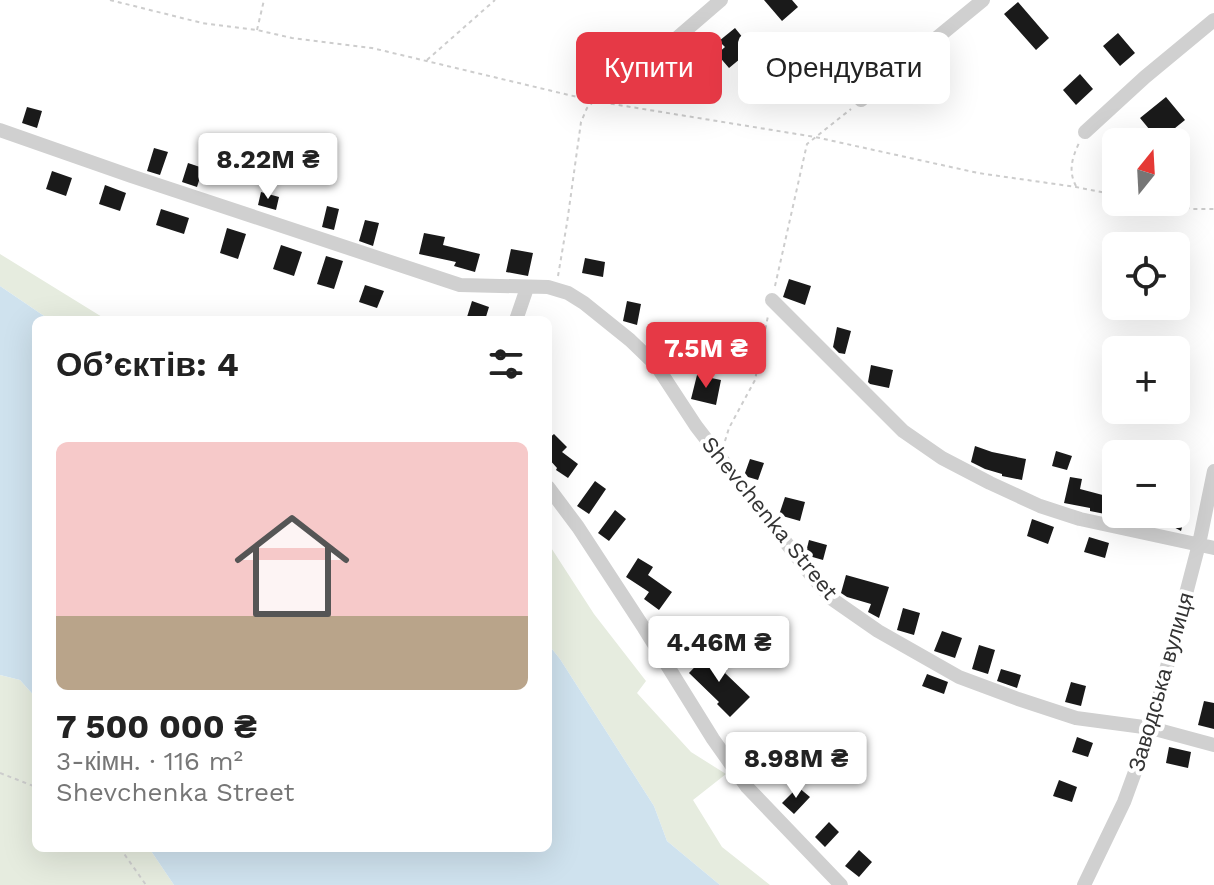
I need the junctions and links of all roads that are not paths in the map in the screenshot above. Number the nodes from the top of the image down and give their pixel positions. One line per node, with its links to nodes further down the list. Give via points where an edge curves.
1 (721, 0): 4 (street)
2 (983, 0): 5 (street)
3 (1214, 20): 7 (street)
4 (682, 32)
5 (944, 32)
6 (0, 130): 8 (street, Shevchenka Street, via 460,285)
7 (1085, 132)
8 (527, 288): 10 (street); 14 (street, Shevchenka Street, via 568,293 656,365 696,426 832,599 959,677 1076,718)
9 (772, 300): 13 (street, via 903,431 942,458 1040,506)
10 (517, 316)
11 (1214, 471): 13 (street, Заводська вулиця)
12 (552, 492): 16 (street, via 747,787)
13 (1207, 546): 14 (street, Заводська вулиця)
14 (1151, 728): 15 (street, Shevchenka Street); 17 (street, Заводська вулиця, via 1124,802)
15 (1214, 745)
16 (841, 885)
17 (1084, 885)

